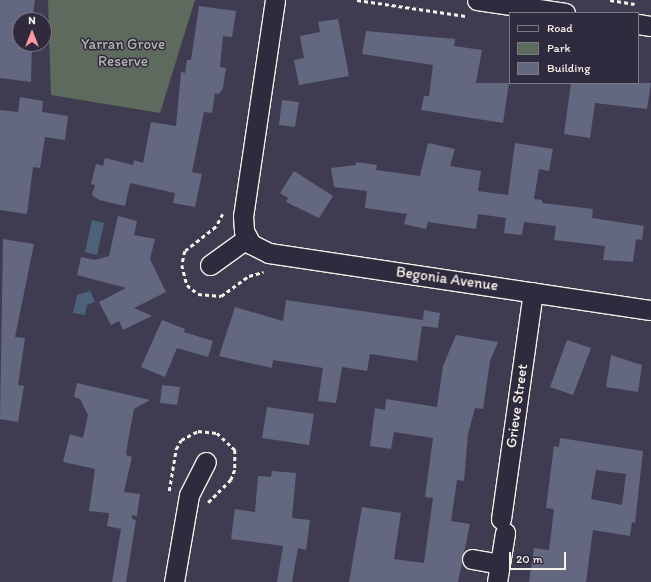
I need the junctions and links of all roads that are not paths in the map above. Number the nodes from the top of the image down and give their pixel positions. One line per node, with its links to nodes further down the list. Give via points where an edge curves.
1 (275, 0): 8 (street, via 243,216)
2 (569, 0): 5 (street)
3 (474, 8): 4 (street)
4 (548, 12)
5 (566, 12)
6 (639, 24): 7 (street)
7 (651, 26)
8 (246, 239): 9 (street); 10 (street, Begonia Avenue, via 257,249 269,253)
9 (210, 265)
10 (533, 292): 11 (street, Begonia Avenue); 14 (street, Grieve Street)
11 (651, 310)
12 (206, 462): 15 (street, via 188,495)
13 (472, 559): 14 (street)
14 (499, 573)
15 (174, 582)

